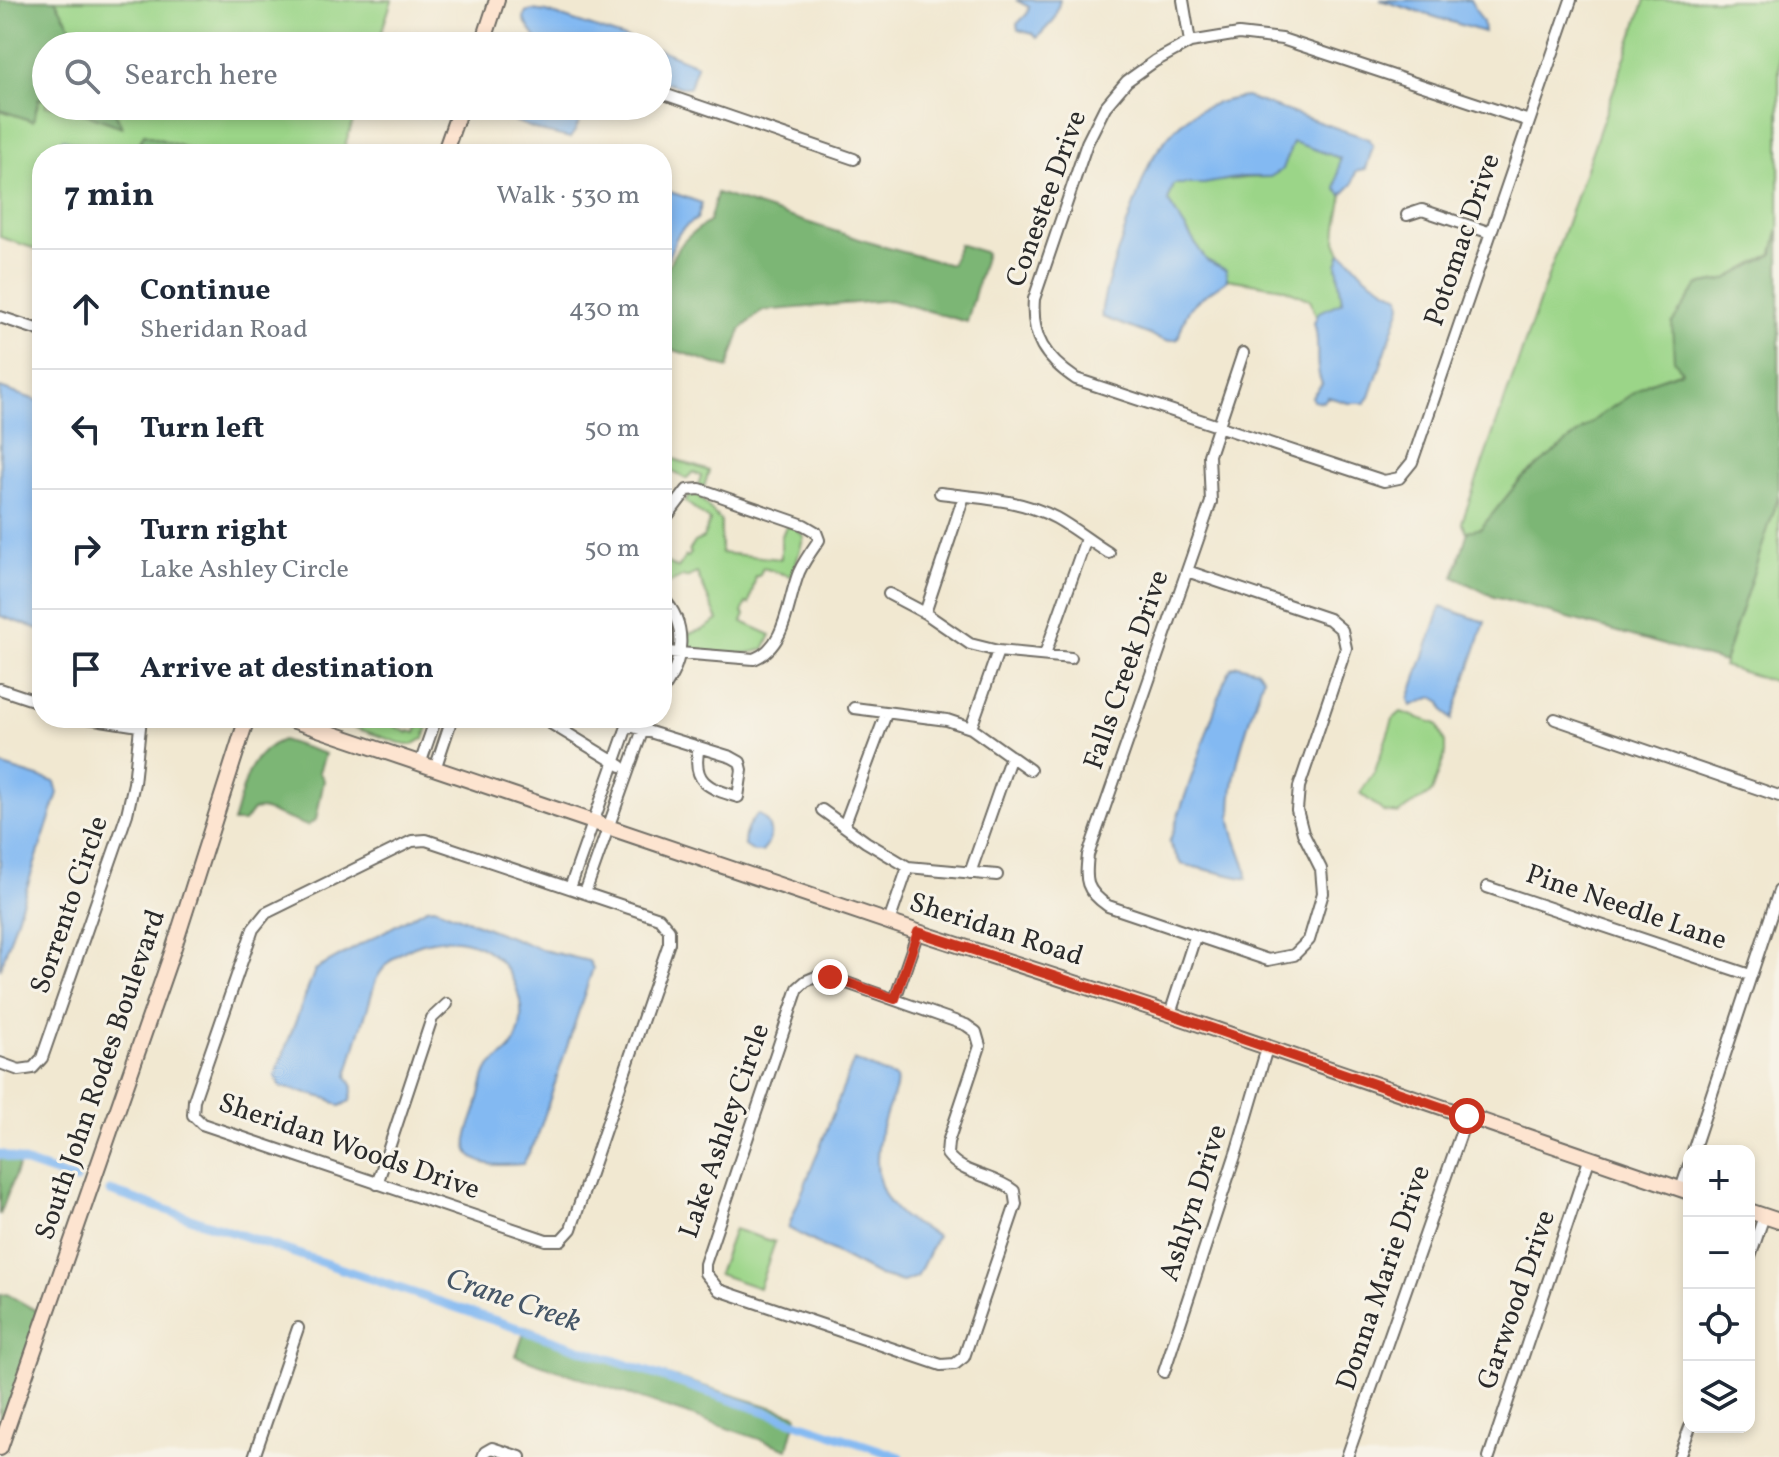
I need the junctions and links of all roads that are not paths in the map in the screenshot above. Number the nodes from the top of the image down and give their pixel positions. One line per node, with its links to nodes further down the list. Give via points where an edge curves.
1 (497, 0): 4 (street)
2 (1183, 0): 5 (street)
3 (1571, 0): 8 (street, Potomac Drive)
4 (488, 32)
5 (1190, 42): 8 (street, Conestee Drive, via 1239,34 1282,39); 16 (street, Conestee Drive, via 1127,81 1105,107 1087,143 1034,299 1033,321 1043,349 1076,379)
6 (672, 97): 10 (street)
7 (456, 120): 9 (street)
8 (1529, 121): 12 (street, Potomac Drive)
9 (448, 144)
10 (854, 159)
11 (1407, 215): 12 (street, via 1422,210)
12 (1491, 233): 17 (street, Potomac Drive, via 1412,462 1399,478)
13 (0, 317): 14 (street)
14 (32, 328)
15 (1243, 353): 16 (street, Falls Creek Drive)
16 (1218, 426): 17 (street, Conestee Drive); 23 (street, Falls Creek Drive, via 1209,455 1211,502)
17 (1384, 481)
18 (940, 493): 19 (street)
19 (964, 496): 21 (street, via 1036,509); 26 (street)
20 (672, 510): 28 (street, via 687,490 700,489 804,525 819,536 770,649 754,659)
21 (1086, 539): 22 (street); 29 (street)
22 (1109, 553)
23 (1187, 571): 69 (street, Falls Creek Drive, via 1088,855 1085,878 1094,896 1108,906); 69 (street, via 1329,619 1342,630 1346,648 1299,787 1297,810 1321,869 1323,893 1309,940 1294,955 1268,960)
24 (889, 594): 26 (street)
25 (672, 607): 28 (street, via 682,633)
26 (925, 613): 27 (street, via 970,644)
27 (998, 651): 29 (street); 46 (street)
28 (680, 653): 30 (street); 32 (street)
29 (1045, 654): 31 (street)
30 (672, 655)
31 (1071, 658)
32 (672, 676)
33 (0, 689): 34 (street)
34 (32, 700)
35 (854, 708): 36 (street)
36 (886, 714): 46 (street); 58 (street)
37 (1555, 719): 55 (street)
38 (139, 728): 75 (street, Sorrento Circle, via 127,814 42,1058 33,1068 19,1070)
39 (244, 728): 86 (street, South John Rodes Boulevard, via 173,950)
40 (315, 728): 50 (street, Sheridan Road)
41 (433, 728): 50 (street)
42 (449, 728): 52 (street)
43 (558, 728): 51 (street)
44 (627, 728): 51 (street)
45 (640, 728): 47 (street)
46 (971, 728): 49 (street)
47 (643, 730): 48 (street); 53 (street)
48 (699, 747): 48 (street, via 740,762 738,797 702,780 695,764)
49 (1011, 756): 54 (street); 61 (street)
50 (420, 764): 52 (street, Sheridan Road)
51 (615, 764): 53 (street); 57 (street)
52 (435, 769): 57 (street, Sheridan Road)
53 (629, 769): 59 (street)
54 (1030, 770)
55 (1779, 796)
56 (822, 810): 58 (street)
57 (593, 822): 59 (street, Sheridan Road); 64 (street)
58 (844, 826): 60 (street)
59 (608, 827): 66 (street); 67 (street, Sheridan Road)
60 (908, 867): 61 (street); 67 (street)
61 (970, 873): 62 (street)
62 (997, 875)
63 (1487, 887): 70 (street, Pine Needle Lane)
64 (570, 888): 66 (street, Sheridan Woods Drive); 79 (street, Sheridan Woods Drive, via 426,840 412,841 266,913 253,929 193,1115 202,1124)
65 (1779, 891): 70 (street)
66 (585, 893): 79 (street, Sheridan Woods Drive, via 659,918 669,930 669,943 571,1229 561,1240 546,1240)
67 (889, 922): 68 (street, Sheridan Road)
68 (918, 932): 71 (street); 73 (street, Sheridan Road)
69 (1195, 937): 73 (street)
70 (1750, 975): 77 (street)
71 (895, 999): 71 (street, Lake Ashley Circle, via 830,977 818,976 798,988 705,1273 719,1290 941,1365 955,1364 964,1357 1007,1232 1016,1204 1014,1191 956,1166 947,1154 980,1046 976,1032)
72 (447, 1004): 79 (street, via 432,1018)
73 (1170, 1014): 74 (street, Sheridan Road)
74 (1267, 1048): 76 (street, Sheridan Road); 84 (street, Ashlyn Drive)
75 (0, 1063)
76 (1467, 1116): 78 (street, Sheridan Road); 90 (street, Donna Marie Drive)
77 (1695, 1145)
78 (1590, 1157): 80 (street, Sheridan Road); 91 (street, Garwood Drive)
79 (377, 1184)
80 (1683, 1189)
81 (1772, 1219): 82 (street)
82 (1755, 1249)
83 (298, 1328): 87 (street)
84 (1164, 1372)
85 (1688, 1433): 92 (street)
86 (0, 1448)
87 (254, 1457)
88 (483, 1457): 89 (street, via 492,1448)
89 (520, 1457)
90 (1347, 1457)
91 (1489, 1457)
92 (1679, 1457)

